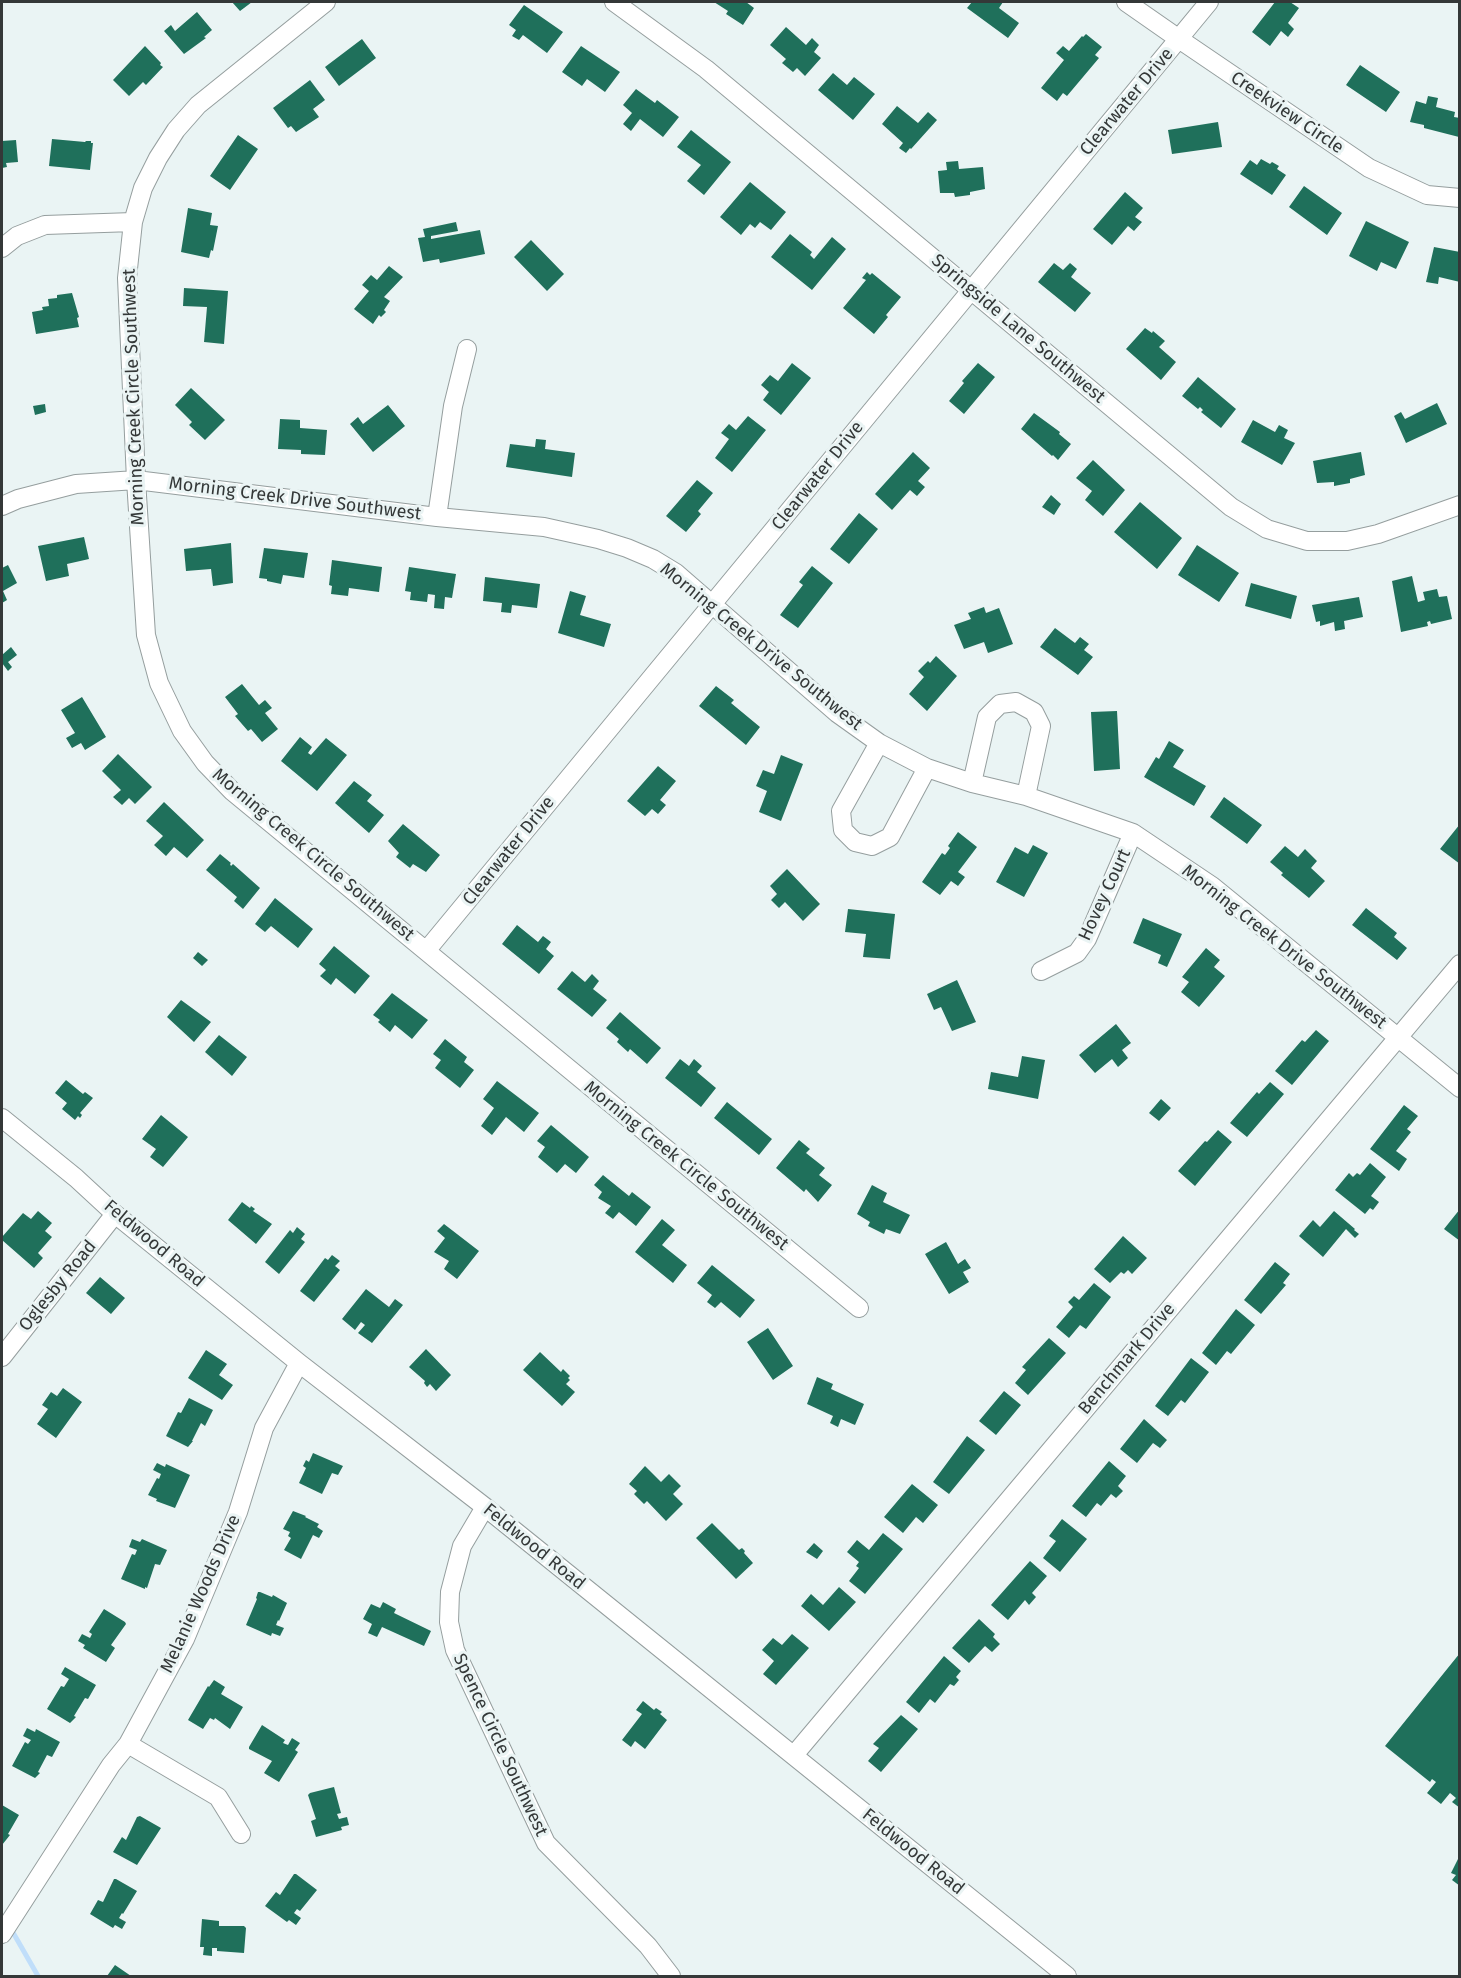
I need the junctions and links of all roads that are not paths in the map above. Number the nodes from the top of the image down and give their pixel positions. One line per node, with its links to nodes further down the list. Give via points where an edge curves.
1 (326, 2): 7 (street, Morning Creek Circle Southwest, via 198,105 176,130 148,178)
2 (614, 2): 9 (street, Springside Lane Southwest, via 706,69)
3 (1126, 2): 5 (street, Creekview Circle)
4 (1209, 2): 5 (street, Clearwater Drive)
5 (1179, 39): 6 (street, Creekview Circle, via 1370,168 1427,195); 9 (street, Clearwater Drive)
6 (1460, 198)
7 (133, 222): 8 (street, via 45,225 17,236); 11 (street, Morning Creek Circle Southwest, via 127,278)
8 (2, 248)
9 (971, 290): 12 (street, Springside Lane Southwest, via 1231,507 1267,529 1307,541 1347,541); 15 (street, Clearwater Drive)
10 (467, 349): 14 (street, via 453,406)
11 (136, 480): 13 (street, Morning Creek Drive Southwest, via 76,484); 14 (street, Morning Creek Drive Southwest); 21 (street, Morning Creek Circle Southwest, via 146,635 159,682 182,731 232,791)
12 (1460, 505)
13 (2, 506)
14 (438, 517): 15 (street, Morning Creek Drive Southwest, via 544,527 627,548 676,573)
15 (711, 605): 16 (street, Morning Creek Drive Southwest, via 837,713); 21 (street, Clearwater Drive)
16 (879, 743): 17 (street, Morning Creek Drive Southwest); 17 (street, via 841,811 843,830 855,842 872,846 890,837)
17 (927, 768): 18 (street, Morning Creek Drive Southwest)
18 (972, 783): 19 (street, Morning Creek Drive Southwest); 19 (street, via 987,717 1000,704 1016,702 1034,712 1041,726)
19 (1026, 796): 20 (street, Morning Creek Drive Southwest)
20 (1133, 833): 23 (street, Hovey Court, via 1087,939 1077,953); 24 (street, Morning Creek Drive Southwest, via 1212,886)
21 (426, 951): 28 (street, Morning Creek Circle Southwest)
22 (1460, 964): 24 (street, Benchmark Drive)
23 (1041, 971)
24 (1398, 1038): 25 (street, Morning Creek Drive Southwest); 33 (street, Benchmark Drive)
25 (1460, 1088)
26 (2, 1118): 27 (street, Feldwood Road)
27 (116, 1214): 29 (street, Oglesby Road); 30 (street, Feldwood Road)
28 (859, 1308)
29 (2, 1357)
30 (299, 1363): 31 (street, Feldwood Road); 32 (street, Melanie Woods Drive, via 264,1428 238,1512 185,1639)
31 (485, 1508): 33 (street, Feldwood Road); 36 (street, Spence Circle Southwest, via 462,1546 450,1592 449,1622 455,1650 546,1843 648,1946)
32 (128, 1744): 34 (street, via 218,1797); 35 (street, Melanie Woods Drive)
33 (794, 1755): 37 (street, Feldwood Road)
34 (241, 1834)
35 (2, 1934)
36 (672, 1977)
37 (1067, 1977)

